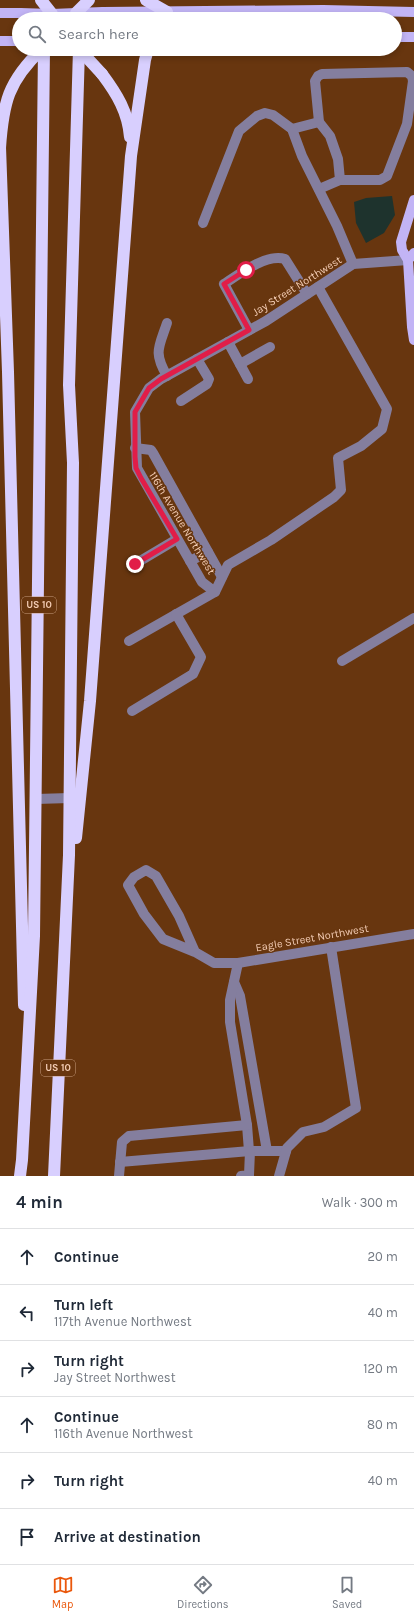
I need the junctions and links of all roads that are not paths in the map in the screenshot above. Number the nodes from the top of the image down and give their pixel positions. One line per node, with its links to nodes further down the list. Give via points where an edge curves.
1 (41, 0): 6 (highway, bridge)
2 (45, 0): 7 (highway)
3 (80, 0): 8 (highway)
4 (89, 0): 9 (highway, bridge)
5 (146, 0): 11 (highway)
6 (48, 12)
7 (49, 12)
8 (77, 12)
9 (80, 12)
10 (103, 12): 11 (main road, bridge)
11 (167, 12): 12 (main road)
12 (414, 12)
13 (0, 13): 14 (main road, bridge)
14 (12, 13)
15 (402, 37): 16 (main road)
16 (414, 37)
17 (0, 41): 18 (main road)
18 (12, 41)
19 (36, 56): 27 (highway, via 22,69 7,99)
20 (43, 56): 59 (highway, US 10)
21 (79, 56): 60 (highway, US 10, via 70,385 74,463)
22 (85, 56): 28 (highway, bridge, via 120,100 128,122)
23 (146, 56): 28 (highway)
24 (319, 122): 25 (street, via 315,81 318,76 407,72 413,81); 26 (street); 29 (street, via 330,136 338,159)
25 (411, 125): 29 (street, via 384,179)
26 (292, 129): 30 (street); 32 (street, via 279,118 265,113 239,131)
27 (0, 147): 71 (highway, via 24,976)
28 (131, 156): 64 (highway, via 90,701)
29 (340, 180): 30 (street)
30 (319, 189): 34 (street, via 338,226)
31 (414, 200): 33 (main road, via 401,242 402,250)
32 (203, 222)
33 (411, 256): 34 (street, Jay Street Northwest); 39 (main road)
34 (353, 264): 35 (street, Jay Street Northwest)
35 (318, 287): 36 (street, Jay Street Northwest); 52 (street, via 387,409 385,420 382,429 361,446 338,458 341,490 334,497 271,540 228,565)
36 (307, 294): 38 (street, Jay Street Northwest); 38 (street, via 285,259 268,259 246,270 224,284)
37 (167, 323): 44 (street, via 157,353)
38 (249, 330): 40 (street, Jay Street Northwest)
39 (414, 340)
40 (228, 342): 42 (street, Jay Street Northwest); 43 (street)
41 (270, 347): 43 (street)
42 (197, 359): 44 (street, Jay Street Northwest); 46 (street, via 209,379 207,384)
43 (240, 364): 45 (street)
44 (166, 376): 47 (street, Jay Street Northwest, via 149,388 135,412)
45 (248, 379)
46 (181, 401)
47 (135, 443): 48 (street, 116th Avenue Northwest, via 136,468); 49 (street, via 153,452)
48 (177, 539): 50 (street, 116th Avenue Northwest); 51 (street)
49 (208, 552): 50 (street); 52 (street)
50 (190, 561): 53 (street, 116th Avenue Northwest, via 202,582)
51 (135, 564)
52 (222, 577): 53 (street)
53 (215, 592): 54 (street)
54 (176, 614): 56 (street); 58 (street, via 201,657 193,674)
55 (414, 618): 57 (street)
56 (129, 641)
57 (342, 661)
58 (132, 711)
59 (36, 798): 60 (street); 71 (highway, US 10, via 31,1013)
60 (70, 798): 64 (highway, US 10)
61 (414, 934): 62 (street, Eagle Street Northwest)
62 (331, 947): 65 (street, Eagle Street Northwest); 70 (street, via 356,1108 324,1126 303,1132)
63 (195, 952): 63 (street, via 179,916 156,876 146,870 134,877 128,885 144,914 163,939); 65 (street, Eagle Street Northwest, via 214,963)
64 (63, 960): 74 (highway, US 10)
65 (238, 963): 66 (street)
66 (234, 981): 67 (street, via 230,1000 230,1022); 69 (street, via 240,996)
67 (247, 1125): 68 (street); 72 (street, via 129,1136 122,1142)
68 (250, 1151): 69 (street); 72 (street); 76 (street, via 249,1175)
69 (267, 1151): 70 (street)
70 (286, 1151): 77 (street)
71 (22, 1160): 73 (highway, US 10)
72 (120, 1162): 75 (street)
73 (20, 1176)
74 (54, 1176)
75 (119, 1176)
76 (241, 1176)
77 (279, 1176)

